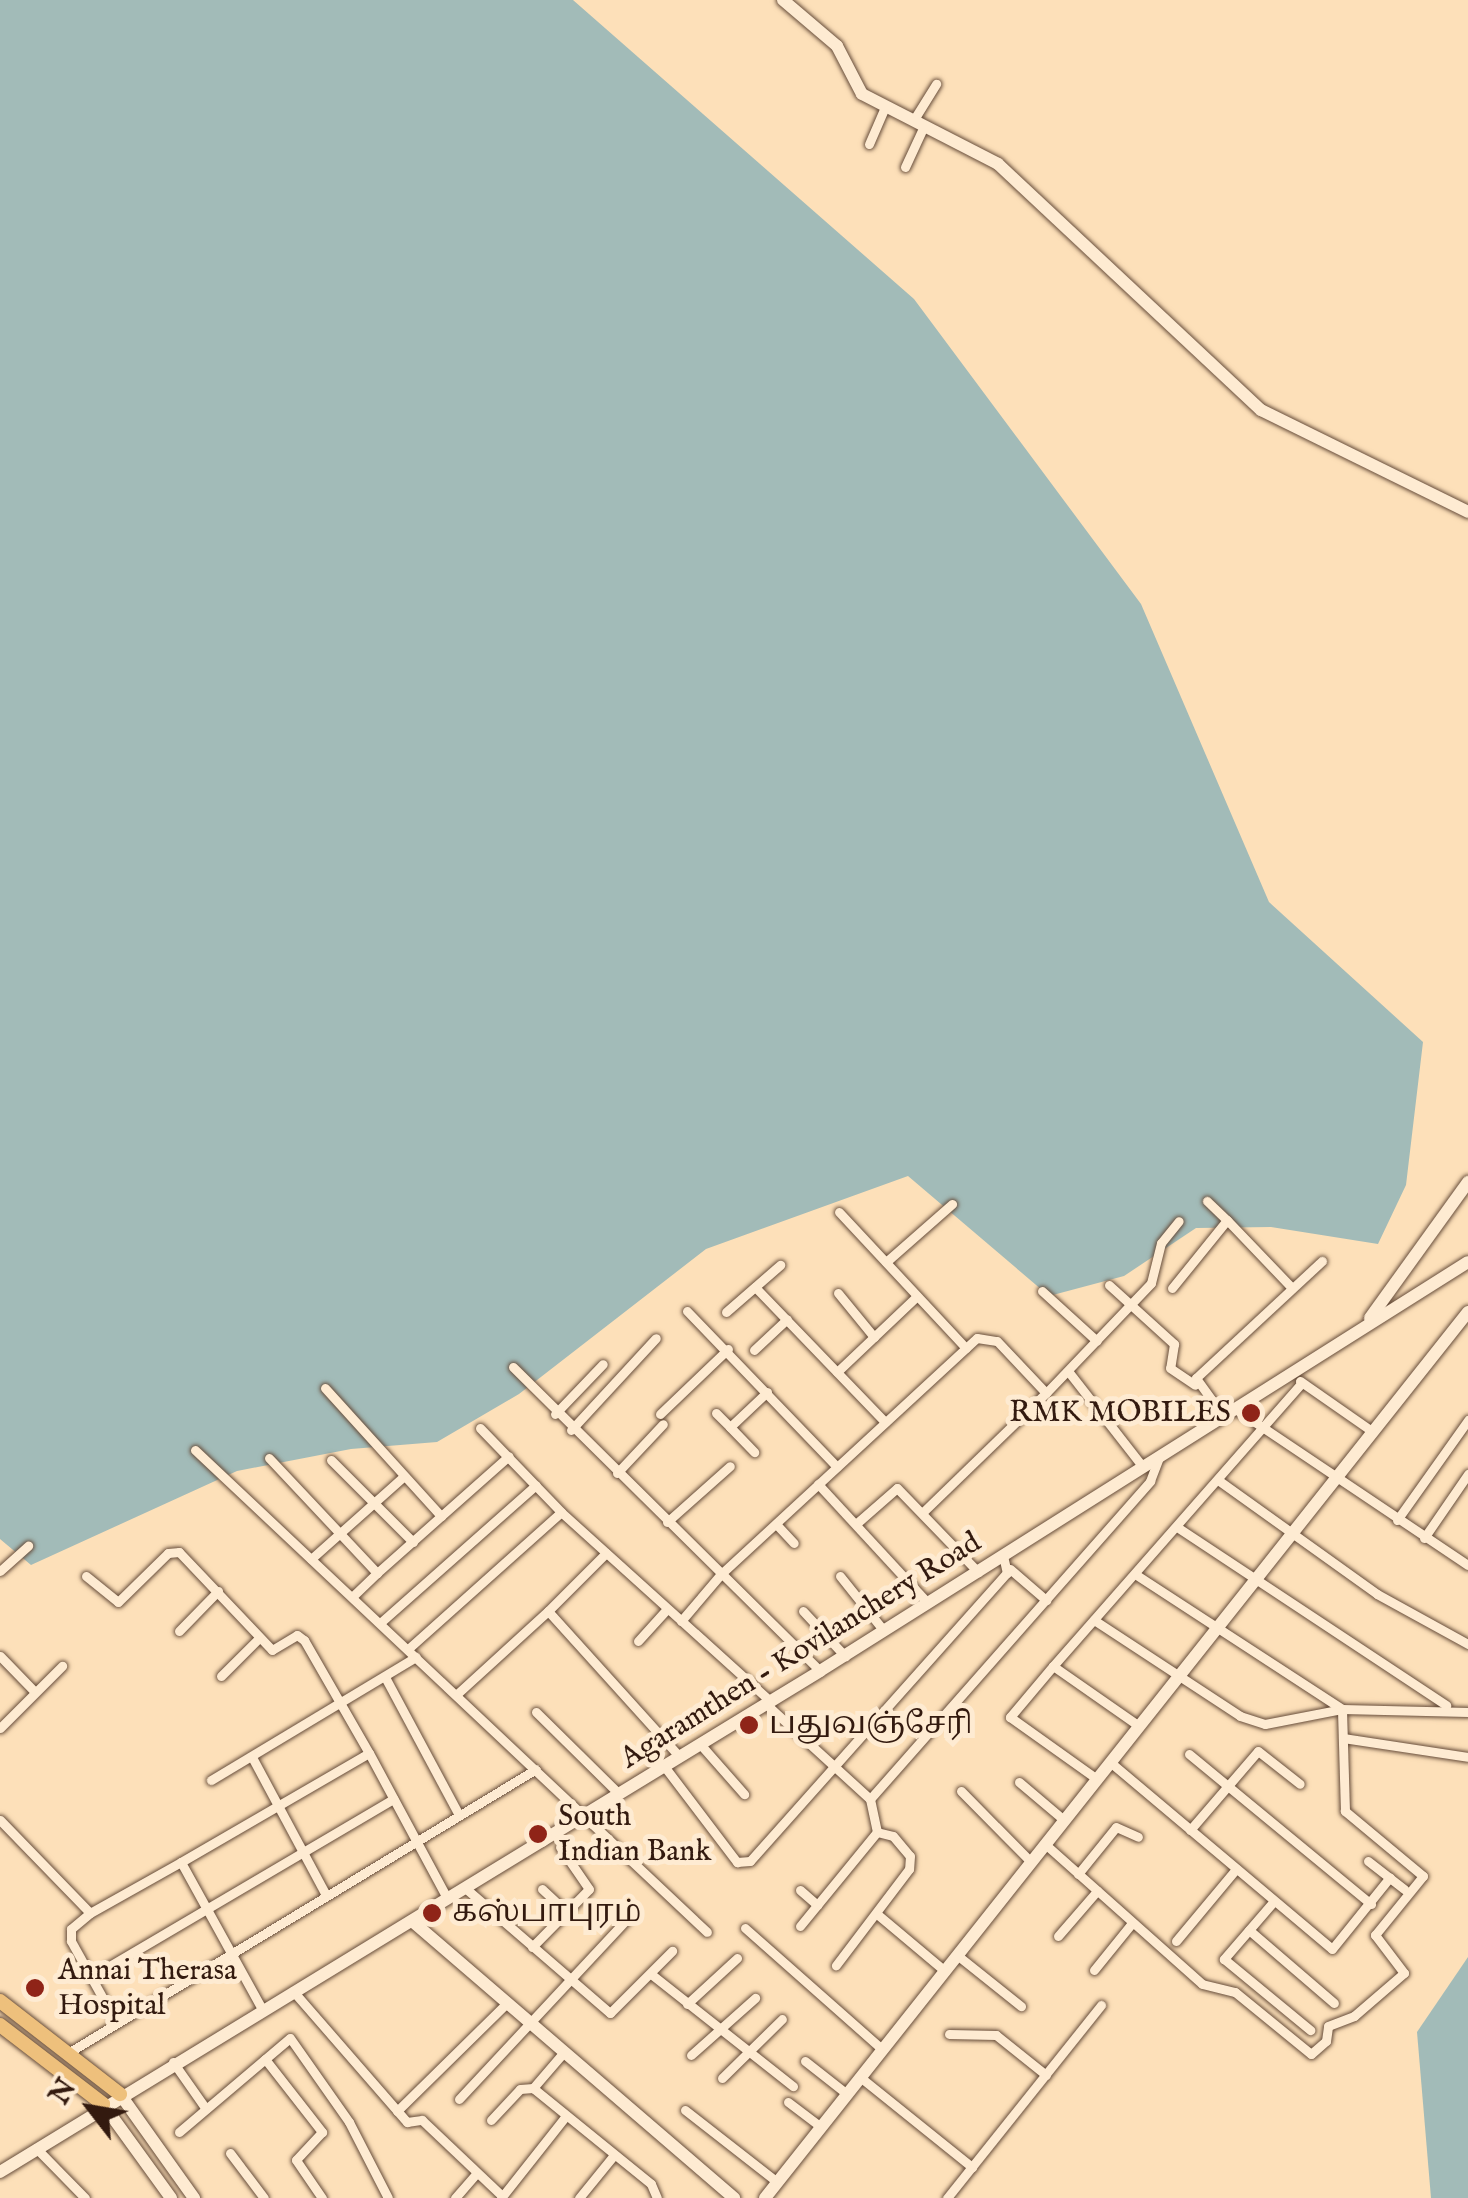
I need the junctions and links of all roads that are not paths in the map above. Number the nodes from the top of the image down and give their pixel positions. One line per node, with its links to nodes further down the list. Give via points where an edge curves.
1 (784, 0): 3 (street, via 838,46 862,94)
2 (936, 84): 4 (street)
3 (885, 107): 4 (street); 5 (street)
4 (918, 123): 6 (street); 7 (street, via 998,164 1262,410)
5 (868, 144)
6 (906, 167)
7 (1468, 512)
8 (1468, 1182): 30 (street)
9 (1208, 1201): 12 (street)
10 (952, 1204): 15 (street)
11 (839, 1212): 15 (street)
12 (1227, 1220): 20 (street); 21 (street)
13 (1179, 1222): 25 (street, via 1162,1244 1151,1283)
14 (1322, 1261): 21 (street)
15 (886, 1262): 24 (street)
16 (1468, 1262): 30 (street, Agaramthen - Kovilanchery Road)
17 (780, 1264): 19 (street)
18 (1109, 1286): 25 (street)
19 (755, 1287): 27 (street); 29 (street)
20 (1172, 1288)
21 (1292, 1288): 42 (street)
22 (1042, 1291): 33 (street)
23 (838, 1292): 32 (street)
24 (917, 1296): 32 (street); 34 (street)
25 (1132, 1306): 33 (street); 42 (street, via 1174,1344 1170,1368)
26 (686, 1311): 35 (street)
27 (726, 1312)
28 (1468, 1312): 55 (street)
29 (786, 1320): 36 (street); 39 (street)
30 (1368, 1322): 41 (street, Agaramthen - Kovilanchery Road)
31 (656, 1338): 53 (street)
32 (874, 1338): 39 (street)
33 (1097, 1341): 40 (street)
34 (966, 1348): 45 (street, via 987,1335 998,1340); 50 (street)
35 (728, 1350): 44 (street); 65 (street)
36 (754, 1350)
37 (603, 1364): 48 (street)
38 (513, 1367): 48 (street)
39 (838, 1372): 50 (street)
40 (1068, 1372): 45 (street); 64 (street)
41 (1296, 1378): 47 (street, Agaramthen - Kovilanchery Road); 54 (street); 55 (street)
42 (1195, 1385): 47 (street)
43 (325, 1388): 67 (street)
44 (767, 1392): 52 (street); 63 (street)
45 (1046, 1393): 74 (street)
46 (716, 1413): 52 (street)
47 (1230, 1413): 54 (street); 59 (street, Agaramthen - Kovilanchery Road)
48 (554, 1414): 53 (street)
49 (1468, 1420): 76 (street)
50 (886, 1422): 63 (street)
51 (480, 1428): 58 (street)
52 (730, 1428): 57 (street)
53 (571, 1430): 65 (street)
54 (1260, 1430): 68 (street); 69 (street)
55 (1373, 1432): 69 (street)
56 (195, 1450): 88 (street)
57 (754, 1452)
58 (509, 1456): 71 (street); 75 (street)
59 (1159, 1456): 64 (street, Agaramthen - Kovilanchery Road); 101 (street, via 1150,1481)
60 (269, 1458): 82 (street)
61 (331, 1460): 72 (street)
62 (730, 1466): 77 (street)
63 (837, 1467): 70 (street)
64 (1143, 1467): 89 (street, Agaramthen - Kovilanchery Road)
65 (616, 1473): 77 (street)
66 (1468, 1474): 83 (street)
67 (404, 1477): 72 (street); 75 (street)
68 (1218, 1480): 80 (street); 81 (street)
69 (1335, 1480): 76 (street); 81 (street)
70 (818, 1484): 78 (street); 79 (street)
71 (536, 1485): 73 (street); 108 (street)
72 (376, 1503): 82 (street); 84 (street)
73 (561, 1512): 87 (street); 115 (street)
74 (922, 1513): 78 (street, via 894,1488); 92 (street)
75 (441, 1516): 84 (street)
76 (1397, 1520): 83 (street)
77 (667, 1522): 94 (street)
78 (856, 1522): 102 (street)
79 (776, 1524): 85 (street); 94 (street)
80 (1177, 1527): 95 (street); 98 (street)
81 (1294, 1532): 98 (street); 114 (street, via 1377,1594)
82 (341, 1535): 88 (street); 93 (street)
83 (1424, 1538): 90 (street)
84 (413, 1542): 93 (street)
85 (794, 1543)
86 (28, 1546): 91 (street)
87 (606, 1553): 103 (street); 104 (street)
88 (311, 1559): 100 (street)
89 (1006, 1562): 92 (street, Agaramthen - Kovilanchery Road); 101 (street); 142 (street)
90 (1468, 1564)
91 (0, 1571)
92 (978, 1572): 102 (street, Agaramthen - Kovilanchery Road)
93 (377, 1573): 100 (street)
94 (721, 1574): 107 (street); 120 (street)
95 (1135, 1574): 106 (street); 109 (street)
96 (86, 1576): 99 (street, via 118,1602 175,1550)
97 (840, 1576): 111 (street)
98 (1256, 1578): 109 (street); 128 (street)
99 (218, 1592): 110 (street); 112 (street)
100 (352, 1597): 108 (street)
101 (1046, 1600): 154 (street)
102 (928, 1603): 111 (street, Agaramthen - Kovilanchery Road)
103 (668, 1609): 107 (street); 113 (street)
104 (548, 1611): 125 (street); 138 (street)
105 (804, 1611): 117 (street)
106 (1094, 1620): 119 (street); 122 (street)
107 (681, 1621): 126 (street)
108 (380, 1623): 115 (street)
109 (1216, 1628): 122 (street); 129 (street)
110 (179, 1631)
111 (884, 1631): 117 (street, Agaramthen - Kovilanchery Road)
112 (259, 1638): 121 (street); 127 (street, via 278,1650 300,1636)
113 (638, 1641)
114 (1468, 1644)
115 (412, 1653): 123 (street); 125 (street)
116 (0, 1656): 124 (street)
117 (844, 1656): 120 (street, Agaramthen - Kovilanchery Road)
118 (62, 1666): 124 (street)
119 (1053, 1666): 132 (street); 145 (street, via 1010,1717)
120 (820, 1671): 126 (street, Agaramthen - Kovilanchery Road)
121 (221, 1676)
122 (1178, 1676): 129 (street, via 1265,1724); 132 (street)
123 (385, 1677): 127 (street); 156 (street)
124 (35, 1692): 133 (street)
125 (457, 1694): 144 (street)
126 (768, 1702): 135 (street, Agaramthen - Kovilanchery Road); 142 (street)
127 (343, 1703): 136 (street); 139 (street)
128 (1448, 1706): 129 (street); 131 (street)
129 (1342, 1708): 134 (street)
130 (536, 1712): 151 (street)
131 (1468, 1712)
132 (1139, 1726): 141 (street)
133 (0, 1728)
134 (1343, 1738): 140 (street); 189 (street, via 1344,1811 1423,1876 1376,1935 1406,1970 1354,2016 1328,2026 1324,2044 1306,2052 1235,1992 1202,1984)
135 (700, 1744): 138 (street, Agaramthen - Kovilanchery Road); 152 (street)
136 (369, 1752): 153 (street); 155 (street)
137 (1189, 1754): 149 (street)
138 (680, 1756): 143 (street, Agaramthen - Kovilanchery Road)
139 (252, 1757): 146 (street); 155 (street)
140 (1468, 1757)
141 (1110, 1762): 145 (street); 160 (street)
142 (837, 1764): 143 (street, via 744,1864); 154 (street)
143 (664, 1766): 151 (street, Agaramthen - Kovilanchery Road)
144 (536, 1769): 156 (street); 157 (street)
145 (1097, 1778): 159 (street)
146 (212, 1780)
147 (1020, 1782): 159 (street)
148 (1300, 1784): 149 (street, via 1258,1751)
149 (1227, 1786): 160 (street); 181 (street)
150 (961, 1791): 169 (street)
151 (618, 1793): 157 (street, Agaramthen - Kovilanchery Road)
152 (744, 1794)
153 (393, 1799): 163 (street); 166 (street)
154 (870, 1799): 161 (street)
155 (278, 1805): 166 (street); 168 (street)
156 (459, 1815): 163 (street)
157 (583, 1815): 173 (street, Agaramthen - Kovilanchery Road); 193 (street)
158 (0, 1820): 185 (street)
159 (1064, 1820): 164 (street)
160 (1190, 1830): 170 (street)
161 (876, 1832): 182 (street); 186 (street, via 889,1833 912,1861)
162 (1138, 1836): 171 (street, via 1116,1826)
163 (418, 1842): 178 (street); 179 (street)
164 (1046, 1844): 169 (street); 171 (street)
165 (560, 1847): 184 (street, via 590,1884)
166 (304, 1851): 178 (street); 183 (street)
167 (1368, 1860): 172 (street)
168 (181, 1862): 183 (street); 185 (street)
169 (1031, 1862): 199 (street)
170 (1236, 1869): 180 (street); 195 (street)
171 (1078, 1874): 177 (street)
172 (1390, 1878): 175 (street); 181 (street)
173 (464, 1887): 179 (street, Agaramthen - Kovilanchery Road); 197 (street)
174 (542, 1889): 184 (street)
175 (1404, 1889)
176 (800, 1890): 182 (street)
177 (1097, 1891): 189 (street); 194 (street)
178 (326, 1895): 196 (street)
179 (446, 1898): 188 (street, Agaramthen - Kovilanchery Road)
180 (1274, 1901): 181 (street, via 1337,1949); 192 (street)
181 (1371, 1904)
182 (817, 1905): 190 (street)
183 (207, 1907): 196 (street); 205 (street)
184 (567, 1912): 197 (street)
185 (90, 1913): 205 (street, via 71,1928)
186 (878, 1914): 201 (street); 203 (street)
187 (626, 1920): 206 (street)
188 (412, 1921): 207 (street, Agaramthen - Kovilanchery Road); 210 (street)
189 (1132, 1923): 202 (street)
190 (800, 1926)
191 (745, 1928): 223 (street)
192 (1249, 1930): 211 (street); 221 (street, via 1224,1959)
193 (707, 1932)
194 (1058, 1936)
195 (1176, 1941)
196 (232, 1948): 215 (street); 217 (street)
197 (532, 1948): 206 (street)
198 (672, 1951): 204 (street)
199 (957, 1955): 203 (street); 214 (street)
200 (736, 1958): 212 (street)
201 (836, 1966)
202 (1094, 1970)
203 (945, 1971): 223 (street)
204 (651, 1974): 206 (street, via 610,2014); 212 (street)
205 (91, 1977): 217 (street)
206 (571, 1982): 218 (street)
207 (293, 1991): 215 (street, Agaramthen - Kovilanchery Road); 243 (street)
208 (755, 1998): 220 (street)
209 (0, 2001): 225 (main road)
210 (508, 2003): 218 (street); 243 (street)
211 (1334, 2003)
212 (687, 2004): 220 (street)
213 (1101, 2005): 231 (street)
214 (1020, 2006)
215 (262, 2009): 230 (street, Agaramthen - Kovilanchery Road)
216 (782, 2020): 226 (street)
217 (116, 2022): 225 (street)
218 (530, 2023): 224 (street); 238 (street)
219 (0, 2026): 240 (main road)
220 (719, 2030): 226 (street); 227 (street)
221 (1310, 2030)
222 (950, 2034): 231 (street, via 996,2036)
223 (882, 2050): 233 (street)
224 (564, 2052): 235 (street); 265 (street)
225 (68, 2053): 236 (main road)
226 (749, 2053): 232 (street); 234 (street)
227 (691, 2055)
228 (265, 2059): 241 (street); 260 (street, via 322,2132 296,2160); 261 (street, via 293,2041 349,2122)
229 (805, 2060): 237 (street)
230 (172, 2062): 236 (street, Agaramthen - Kovilanchery Road); 241 (street)
231 (1046, 2075): 251 (street)
232 (722, 2078)
233 (860, 2078): 237 (street); 251 (street)
234 (793, 2086)
235 (533, 2088): 244 (street); 245 (street, via 520,2089)
236 (120, 2094): 240 (street, Agaramthen - Kovilanchery Road); 258 (street)
237 (847, 2094): 246 (street)
238 (459, 2099)
239 (788, 2102): 246 (street)
240 (103, 2104): 248 (street, Agaramthen - Kovilanchery Road); 257 (street)
241 (206, 2108): 247 (street)
242 (686, 2110): 254 (street)
243 (397, 2111): 253 (street, via 408,2123 422,2120)
244 (565, 2117): 250 (street); 255 (street)
245 (491, 2120)
246 (821, 2127): 254 (street)
247 (178, 2132)
248 (36, 2148): 252 (street, Agaramthen - Kovilanchery Road); 256 (street)
249 (230, 2153): 259 (street)
250 (614, 2155): 263 (street); 264 (street, via 652,2184)
251 (972, 2168): 267 (street)
252 (0, 2172)
253 (475, 2174): 255 (street); 262 (street)
254 (778, 2182): 266 (street)
255 (501, 2197)
256 (85, 2198)
257 (172, 2198)
258 (194, 2198)
259 (264, 2198)
260 (322, 2198)
261 (388, 2198)
262 (455, 2198)
263 (579, 2198)
264 (657, 2198)
265 (734, 2198)
266 (764, 2198)
267 (947, 2198)

